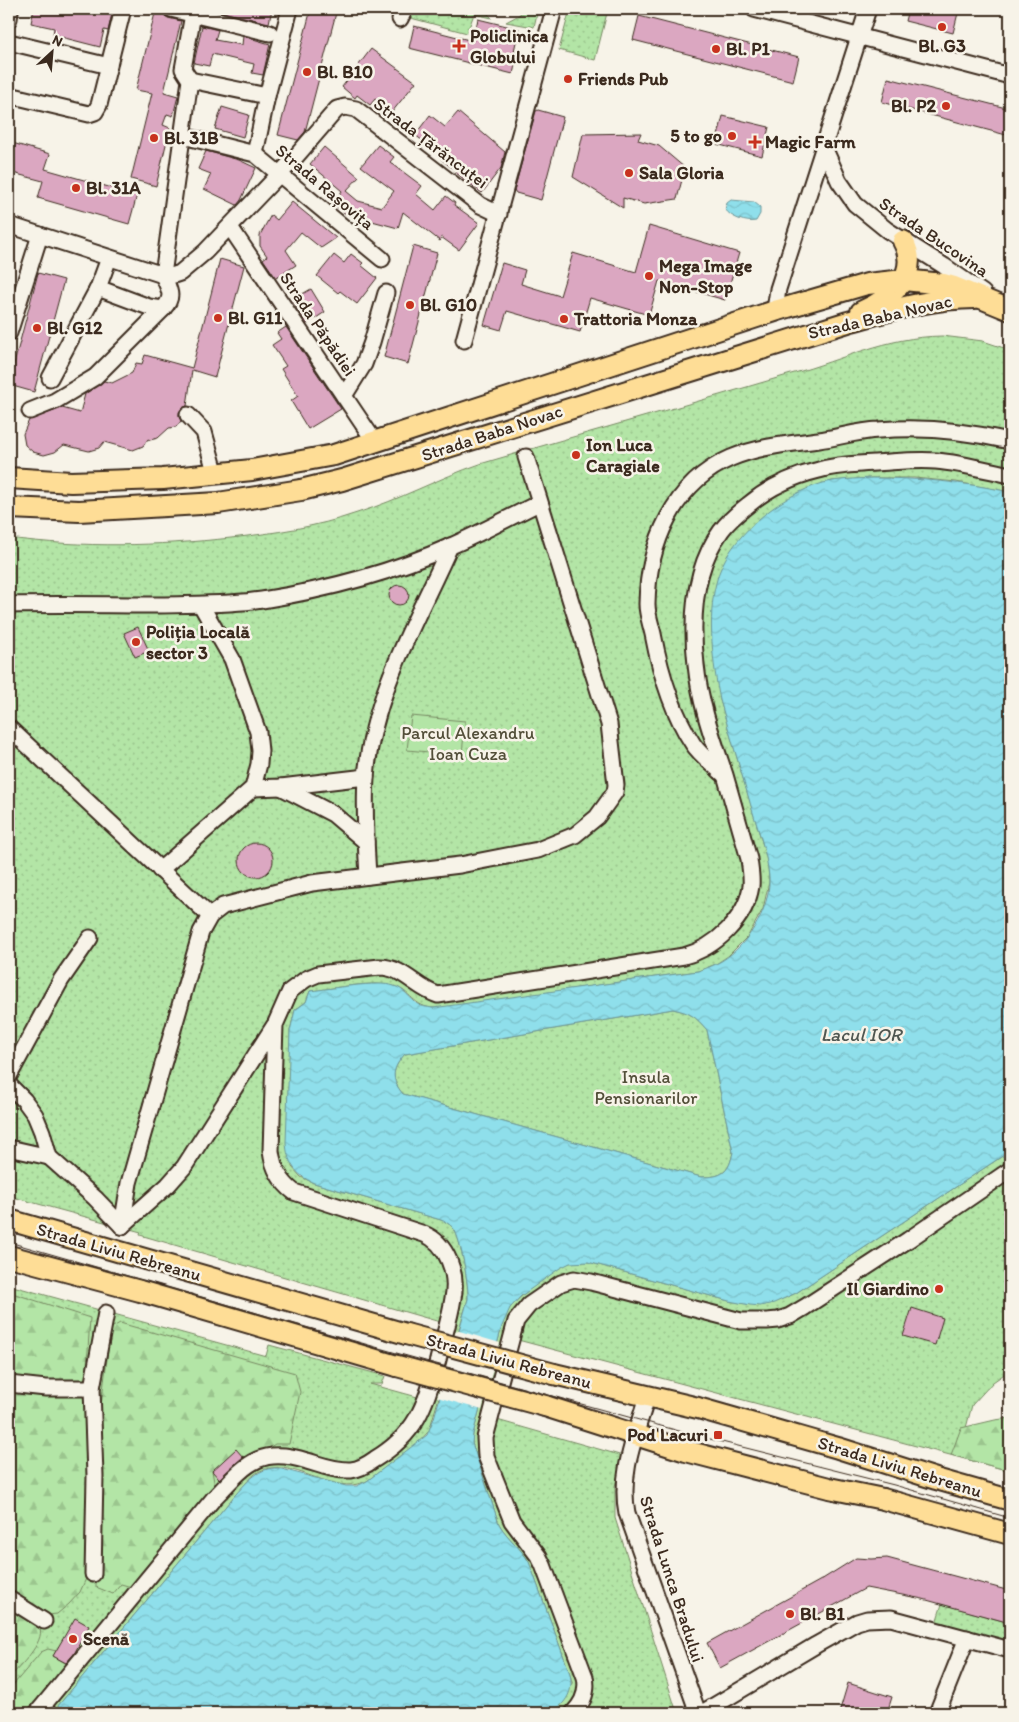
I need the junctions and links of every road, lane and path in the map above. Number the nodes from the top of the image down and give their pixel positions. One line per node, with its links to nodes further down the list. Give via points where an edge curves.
1 (123, 9): 13 (street)
2 (171, 9): 8 (street)
3 (290, 9): 17 (street)
4 (554, 9): 22 (street)
5 (754, 9): 11 (street)
6 (868, 9): 11 (street)
7 (9, 10): 9 (street)
8 (193, 14): 10 (street); 15 (street, via 184,69)
9 (9, 19)
10 (270, 33)
11 (859, 37): 14 (street); 19 (street)
12 (9, 42): 13 (street)
13 (109, 66): 16 (street, via 100,105 90,114)
14 (1010, 76)
15 (190, 80): 17 (street); 18 (street)
16 (9, 94)
17 (267, 96): 20 (street)
18 (182, 136): 20 (street, Strada Rașovița); 29 (street)
19 (824, 145): 26 (street, Strada Bucovina, via 839,181 855,204); 35 (street, via 778,289)
20 (255, 154): 21 (street, Strada Rașovița)
21 (279, 174): 22 (street, Strada Țărăncuței, via 337,109 345,106 356,109 480,204); 24 (street); 28 (street, Strada Rașovița)
22 (499, 214): 38 (street)
23 (9, 225): 25 (street)
24 (230, 227): 29 (street, via 180,273); 40 (street, Strada Păpădiei)
25 (40, 235): 27 (street); 37 (street)
26 (903, 241): 30 (main road, via 910,258); 33 (street, Strada Bucovina, via 950,269)
27 (108, 258): 29 (street); 31 (street)
28 (382, 259)
29 (163, 276): 34 (street, via 171,294)
30 (904, 280): 33 (main road, Strada Baba Novac, via 943,284); 35 (main road, Strada Baba Novac, via 867,284); 36 (main road, via 870,308)
31 (98, 288): 34 (street, via 148,307); 39 (street)
32 (386, 293): 40 (street, via 364,364)
33 (997, 304): 36 (main road, Strada Baba Novac, via 952,299)
34 (163, 309): 41 (street, via 95,377 55,401)
35 (778, 310): 44 (main road, Strada Baba Novac)
36 (828, 328): 50 (main road, Strada Baba Novac, via 301,490 218,503 79,511)
37 (9, 334)
38 (464, 340)
39 (50, 378)
40 (344, 396): 44 (street, Strada Păpădiei)
41 (30, 411)
42 (188, 415): 46 (street, via 204,432)
43 (1010, 440): 55 (street, via 956,430 878,430 778,445 728,459 702,477 681,498 660,531 652,561 647,606 658,659 680,720 694,745)
44 (375, 442): 46 (main road, Strada Baba Novac, via 334,455)
45 (526, 457): 49 (street)
46 (216, 475): 48 (main road, Strada Baba Novac, via 112,482)
47 (1010, 475): 55 (street, via 924,461 827,468 798,476 768,490 722,529 704,563 697,589 694,624 700,695)
48 (9, 478)
49 (539, 503): 51 (street); 61 (street, via 608,724 614,756 615,792 597,818 575,835 538,850 460,865)
50 (9, 508)
51 (450, 546): 53 (street, via 348,582 262,600); 56 (street, via 395,666 372,740)
52 (9, 605): 53 (street)
53 (201, 605): 58 (street, via 232,659 258,732 259,764)
54 (9, 728): 60 (street)
55 (725, 776): 64 (street, via 749,859 751,886 736,918 719,938 702,950 684,956 438,995 390,967 318,974 290,990)
56 (366, 778): 57 (street); 59 (street)
57 (281, 787): 58 (street); 59 (street, via 333,814)
58 (253, 788): 60 (street)
59 (366, 842): 61 (street)
60 (160, 870): 62 (street)
61 (368, 876): 62 (street, via 303,885 223,906)
62 (210, 916): 71 (street, via 201,932 128,1183)
63 (90, 938): 65 (street, via 61,980)
64 (275, 1025): 71 (street, via 184,1167); 85 (street, via 271,1151 275,1167 287,1187 300,1196 430,1237 446,1254 454,1294 426,1402 416,1422 402,1438 358,1469 336,1469 281,1454 256,1460 243,1468 214,1498)
65 (9, 1076)
66 (9, 1085): 68 (street, via 35,1114)
67 (9, 1148): 68 (street)
68 (49, 1157): 71 (street)
69 (1010, 1170): 86 (street, via 805,1307 778,1320 741,1320 574,1279 561,1283 529,1304 520,1315 489,1417 486,1456 512,1521 543,1565 585,1677 585,1694)
70 (9, 1220): 76 (main road, Strada Liviu Rebreanu, bridge, via 406,1334)
71 (122, 1226)
72 (9, 1256): 77 (main road, Strada Liviu Rebreanu, bridge, via 545,1406)
73 (106, 1313): 75 (street)
74 (9, 1384): 75 (street)
75 (92, 1388): 80 (street, via 95,1476)
76 (647, 1397): 77 (street, Strada Lunca Bradului); 78 (main road, Strada Liviu Rebreanu, via 698,1408)
77 (636, 1436): 79 (main road, Strada Liviu Rebreanu); 87 (street, Strada Lunca Bradului, via 625,1477 627,1513)
78 (1010, 1500)
79 (1010, 1534)
80 (93, 1574)
81 (9, 1599): 82 (street)
82 (44, 1621)
83 (967, 1638): 84 (street); 88 (street, via 891,1618 857,1622); 89 (street)
84 (1010, 1650)
85 (36, 1713)
86 (573, 1713)
87 (698, 1713)
88 (702, 1713)
89 (937, 1713)

